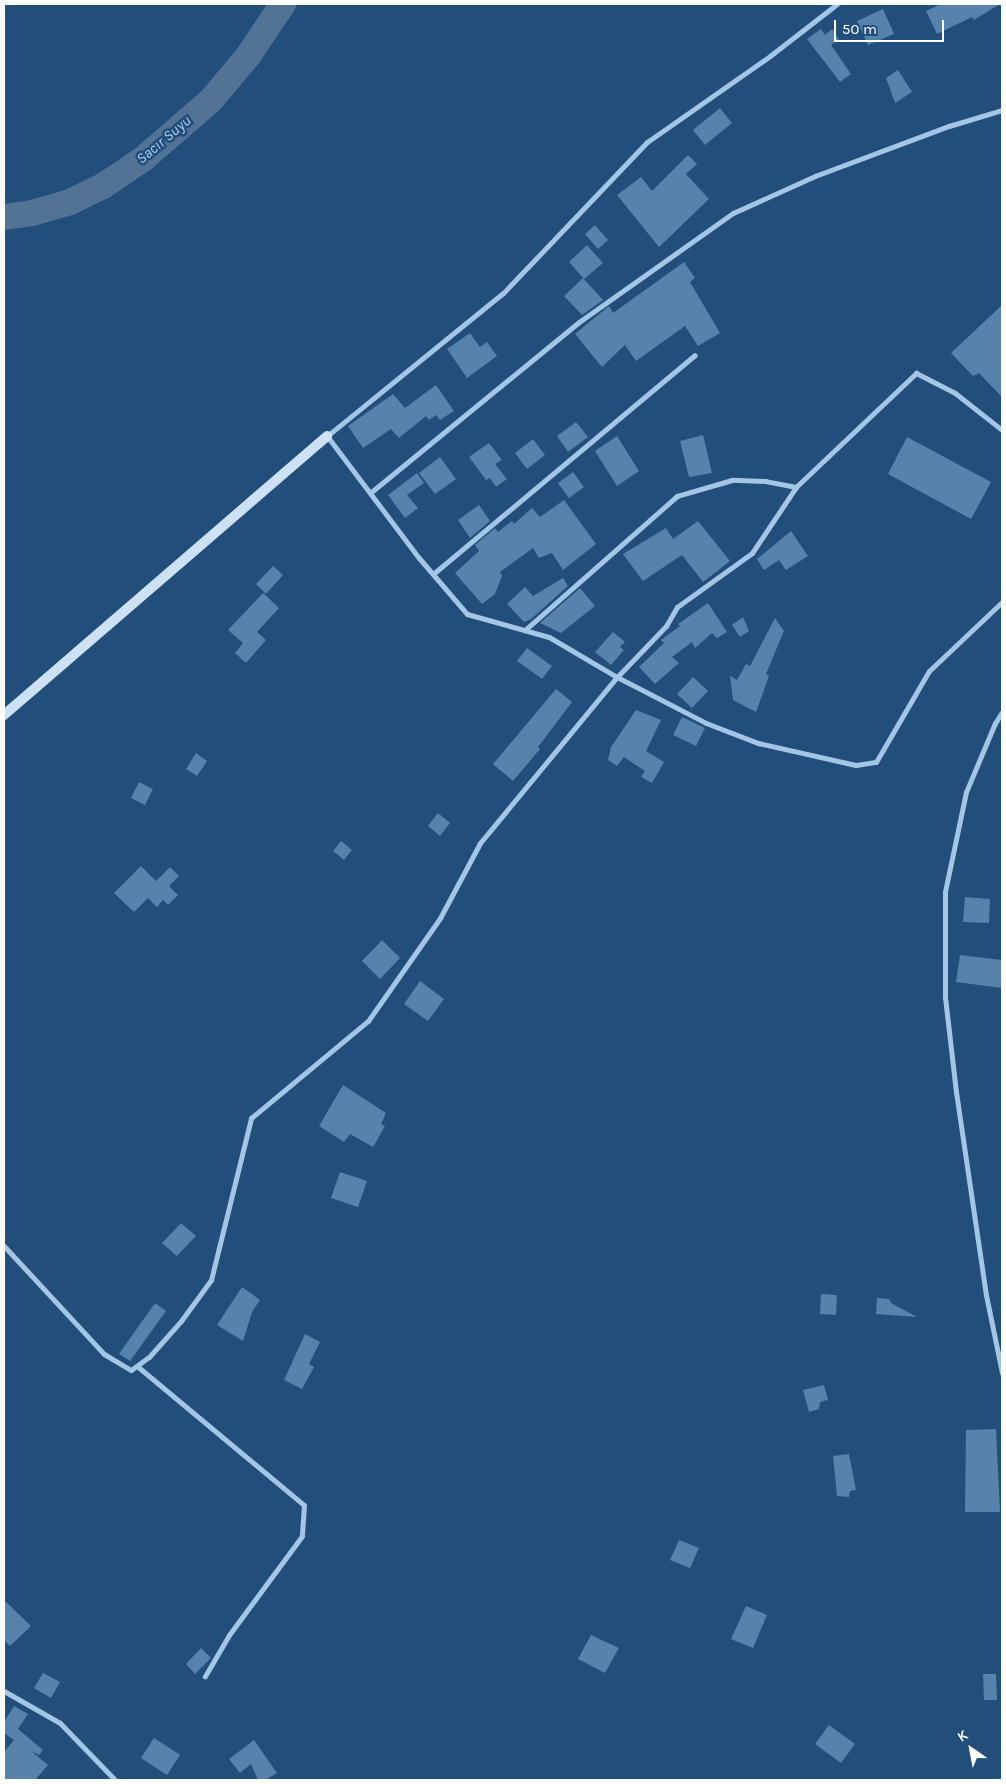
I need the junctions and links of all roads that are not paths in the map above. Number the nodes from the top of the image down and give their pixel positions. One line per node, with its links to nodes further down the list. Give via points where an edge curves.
1 (837, 4): 5 (street, via 770,56 647,142 503,293)
2 (1002, 110): 7 (street, via 949,126 816,176 733,213 579,322)
3 (695, 355): 8 (street)
4 (1002, 430): 6 (street, via 955,392 916,373)
5 (327, 436): 7 (street); 13 (street)
6 (796, 487): 10 (street, via 766,481 732,480 677,496); 11 (street, via 752,553 677,607 666,626)
7 (370, 493): 8 (street)
8 (432, 574): 10 (street, via 467,614)
9 (1002, 602): 11 (street, via 929,671 876,762 856,765 758,743 706,723)
10 (525, 630): 11 (street, via 549,637)
11 (616, 677): 15 (street, via 480,843 440,918 368,1021 250,1118 211,1280 182,1321)
12 (1002, 712): 16 (street, via 994,723 966,792 944,892 947,1016 986,1295)
13 (4, 715)
14 (4, 1246): 15 (street, via 104,1354 131,1370)
15 (137, 1366): 17 (street, via 304,1505 302,1536 229,1635)
16 (1002, 1373)
17 (205, 1676)
18 (4, 1691): 19 (street, via 60,1723)
19 (115, 1780)

